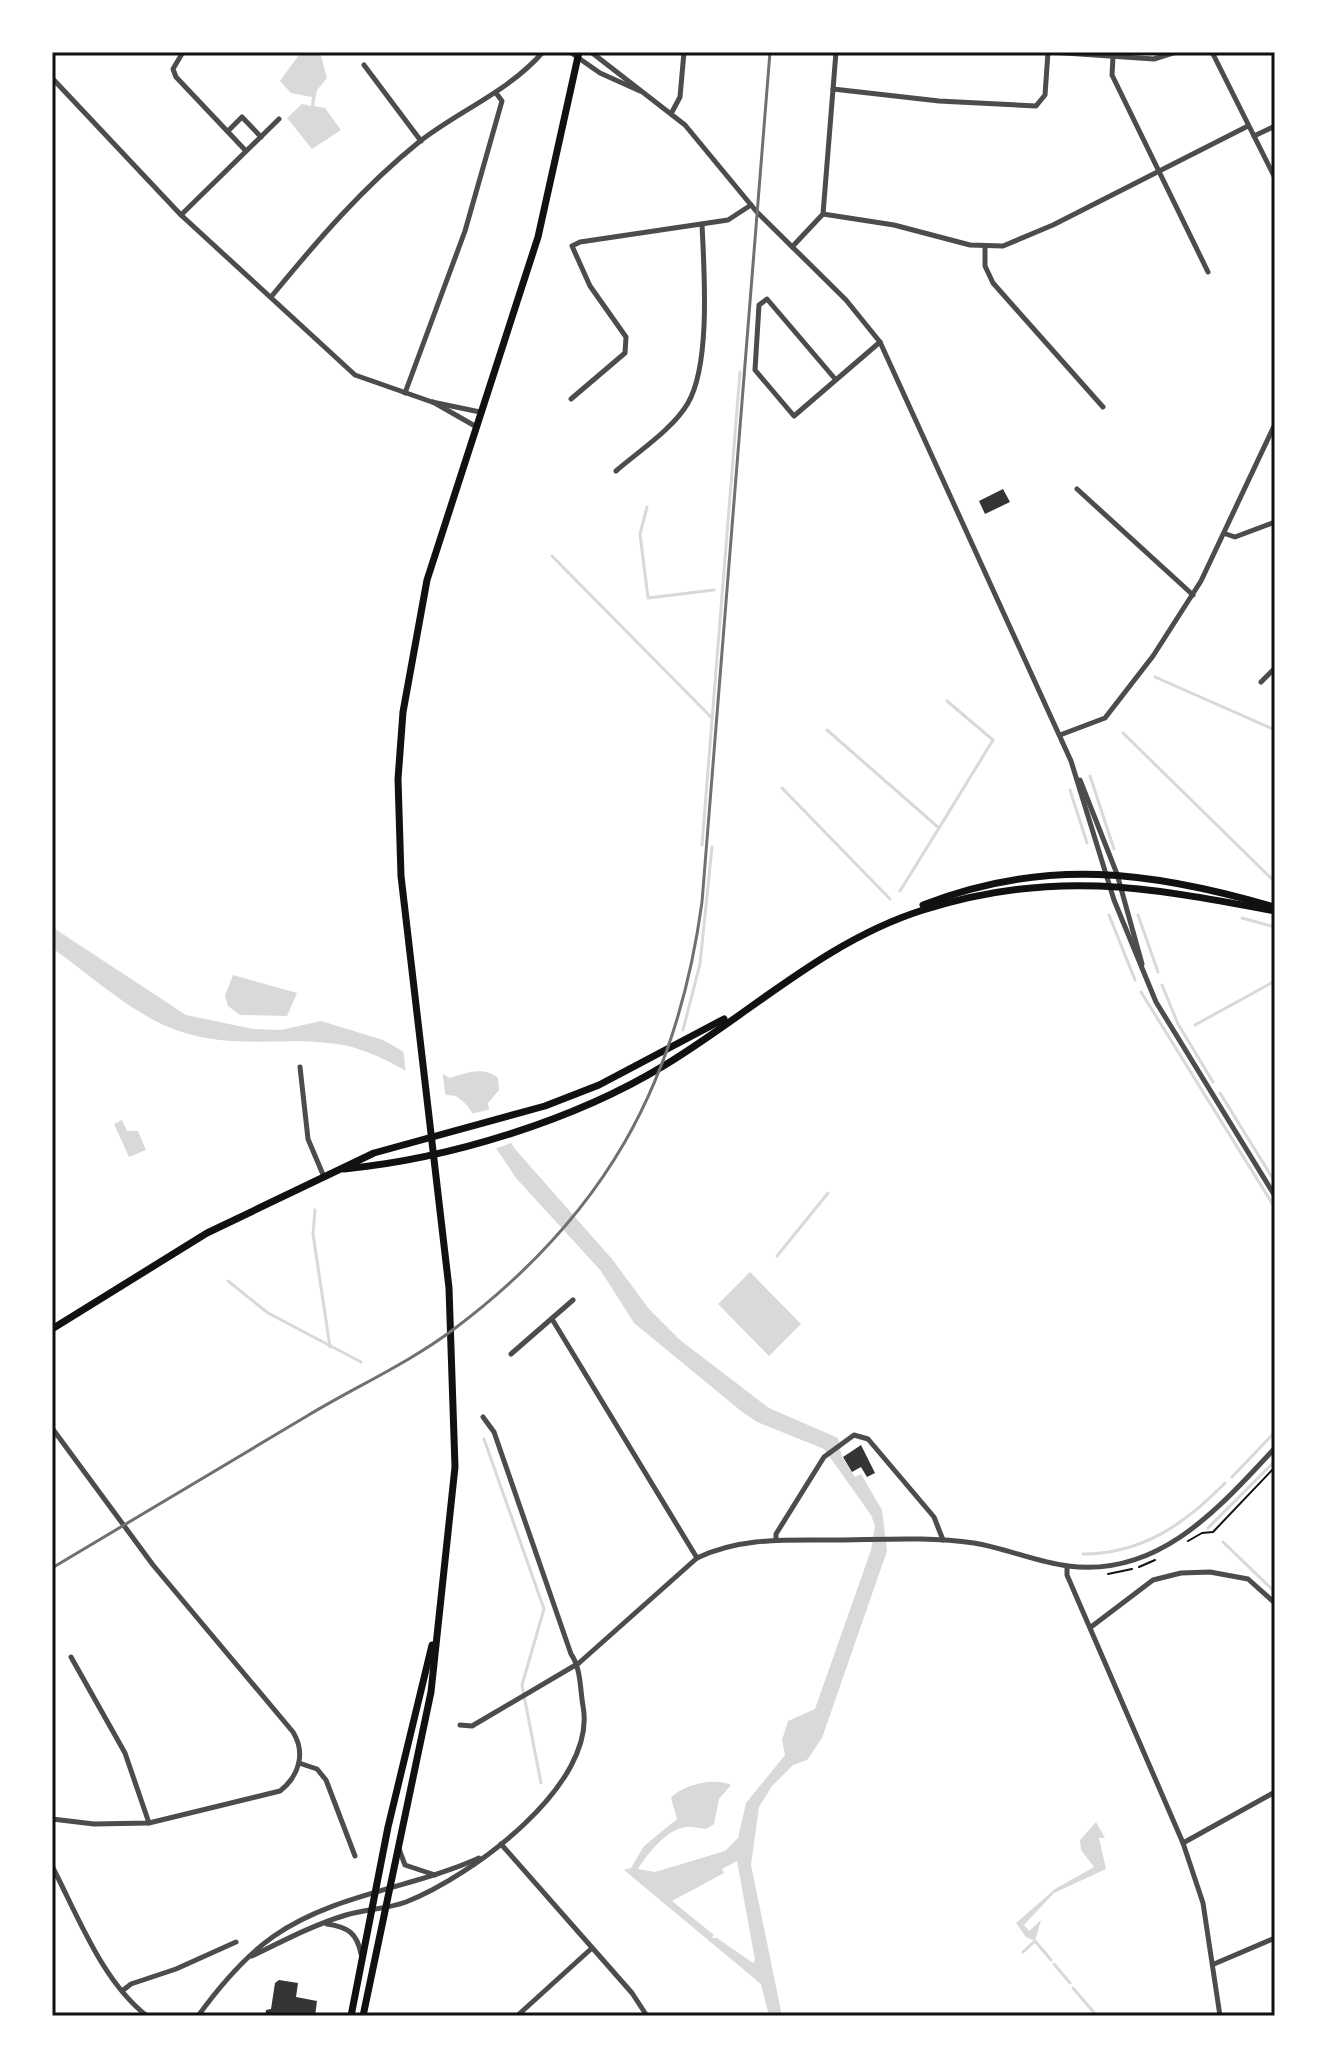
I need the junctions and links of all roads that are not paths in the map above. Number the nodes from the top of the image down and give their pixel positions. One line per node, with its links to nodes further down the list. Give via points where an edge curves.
1 (183, 52): 21 (street, via 173,69 176,77)
2 (543, 52): 15 (street)
3 (570, 52): 10 (street)
4 (591, 52): 16 (street)
5 (684, 52): 17 (street, via 680,97)
6 (836, 52): 14 (street)
7 (1049, 52): 11 (street); 14 (street, via 1045,95 1036,106)
8 (1176, 52): 11 (street, via 1154,59)
9 (1212, 52): 19 (street)
10 (579, 55): 16 (street); 42 (main road, via 538,237)
11 (1113, 57): 26 (street, via 1112,75)
12 (364, 65): 24 (street)
13 (52, 78): 30 (street)
14 (833, 89): 29 (street)
15 (496, 93): 24 (street); 38 (street, via 502,101 465,231)
16 (648, 95): 17 (street)
17 (672, 112): 28 (street)
18 (279, 119): 23 (street)
19 (1248, 126): 22 (street); 26 (street)
20 (1275, 126): 22 (street)
21 (228, 131): 23 (street, via 242,117); 25 (street)
22 (1254, 136): 27 (street)
23 (261, 137): 25 (street)
24 (421, 141): 35 (street, via 344,209)
25 (246, 151): 30 (street)
26 (1160, 169): 33 (street, via 1053,225 1003,246); 34 (street)
27 (1275, 178)
28 (751, 205): 31 (street, via 728,220); 32 (street)
29 (823, 214): 32 (street); 33 (street)
30 (181, 215): 35 (street)
31 (702, 224): 39 (street, via 572,246 627,346); 45 (street, via 704,312 692,395 681,412)
32 (792, 247): 36 (street)
33 (985, 247): 41 (street, via 985,266 993,283)
34 (1208, 272)
35 (271, 297): 38 (street, via 355,375)
36 (880, 342): 37 (street); 52 (street)
37 (836, 380): 37 (street, via 767,299 759,305 755,370 794,416)
38 (405, 393): 40 (street)
39 (571, 399)
40 (432, 402): 42 (street); 44 (street)
41 (1103, 407)
42 (480, 412): 44 (main road)
43 (1275, 424): 48 (street)
44 (475, 426): 63 (main road, via 427,580 402,725 399,848)
45 (616, 471)
46 (1077, 489): 49 (street)
47 (1275, 522): 48 (street, via 1235,537)
48 (1226, 534): 49 (street)
49 (1193, 595): 52 (street, via 1115,709)
50 (1275, 668): 51 (street)
51 (1261, 682)
52 (1060, 735): 53 (street)
53 (1071, 761): 54 (street); 55 (street)
54 (1105, 873): 55 (main road); 56 (street); 59 (main road, via 1046,875 973,889)
55 (1117, 874): 57 (street); 58 (main road, via 1190,884)
56 (1109, 885): 57 (main road); 59 (main road, via 988,893); 60 (street)
57 (1120, 886): 58 (main road); 60 (street)
58 (1275, 909)
59 (893, 921): 61 (main road, via 836,948)
60 (1146, 976): 67 (street, via 1168,1024)
61 (754, 1003): 63 (main road, via 599,1085); 64 (main road, via 663,1066 612,1093 509,1132)
62 (300, 1067): 66 (street, via 308,1139)
63 (432, 1136): 64 (main road); 65 (main road, via 374,1153)
64 (434, 1152): 65 (main road); 80 (main road, via 456,1417)
65 (344, 1169): 66 (main road)
66 (325, 1178): 70 (main road, via 207,1233)
67 (1275, 1196)
68 (573, 1300): 69 (street)
69 (552, 1319): 71 (street); 77 (street)
70 (52, 1329)
71 (511, 1354)
72 (483, 1417): 83 (street, via 494,1432 571,1654)
73 (52, 1428): 85 (street, via 153,1565 293,1732)
74 (1275, 1448): 78 (street, via 1198,1527 1181,1537 1122,1564)
75 (776, 1540): 76 (street); 76 (street, via 826,1454 854,1435 868,1439 934,1517); 77 (street, via 737,1543)
76 (943, 1540): 78 (street)
77 (697, 1558): 83 (street)
78 (1067, 1566): 81 (street)
79 (1275, 1603): 81 (street, via 1248,1579 1181,1573 1153,1580)
80 (440, 1608): 91 (main road, via 431,1692); 97 (main road)
81 (1091, 1628): 89 (street)
82 (71, 1657): 88 (street, via 125,1753)
83 (579, 1663): 84 (street, via 472,1726); 90 (street, via 585,1713 576,1760)
84 (460, 1725)
85 (299, 1763): 88 (street, via 280,1791); 93 (street, via 317,1769 326,1780)
86 (1275, 1792): 89 (street)
87 (52, 1819): 88 (street)
88 (149, 1823)
89 (1183, 1843): 106 (street, via 1203,1903)
90 (501, 1844): 92 (street); 103 (street)
91 (399, 1848): 95 (street, via 405,1865); 96 (main road)
92 (486, 1855): 95 (street); 98 (street, via 458,1876)
93 (355, 1856)
94 (52, 1866): 107 (street)
95 (436, 1875): 96 (street)
96 (389, 1891): 97 (street); 98 (main road)
97 (374, 1894): 99 (main road); 105 (street, via 305,1918)
98 (385, 1908): 99 (street); 111 (main road)
99 (370, 1910): 100 (street); 104 (main road)
100 (322, 1923): 104 (street, via 352,1932); 105 (street)
101 (1275, 1938): 106 (street)
102 (236, 1942): 107 (street)
103 (592, 1948): 112 (street); 113 (street)
104 (361, 1954): 110 (main road)
105 (252, 1956): 109 (street)
106 (1214, 1964): 114 (street)
107 (122, 1991): 108 (street)
108 (147, 2016)
109 (198, 2016)
110 (351, 2016)
111 (363, 2016)
112 (517, 2016)
113 (647, 2016)
114 (1220, 2016)

